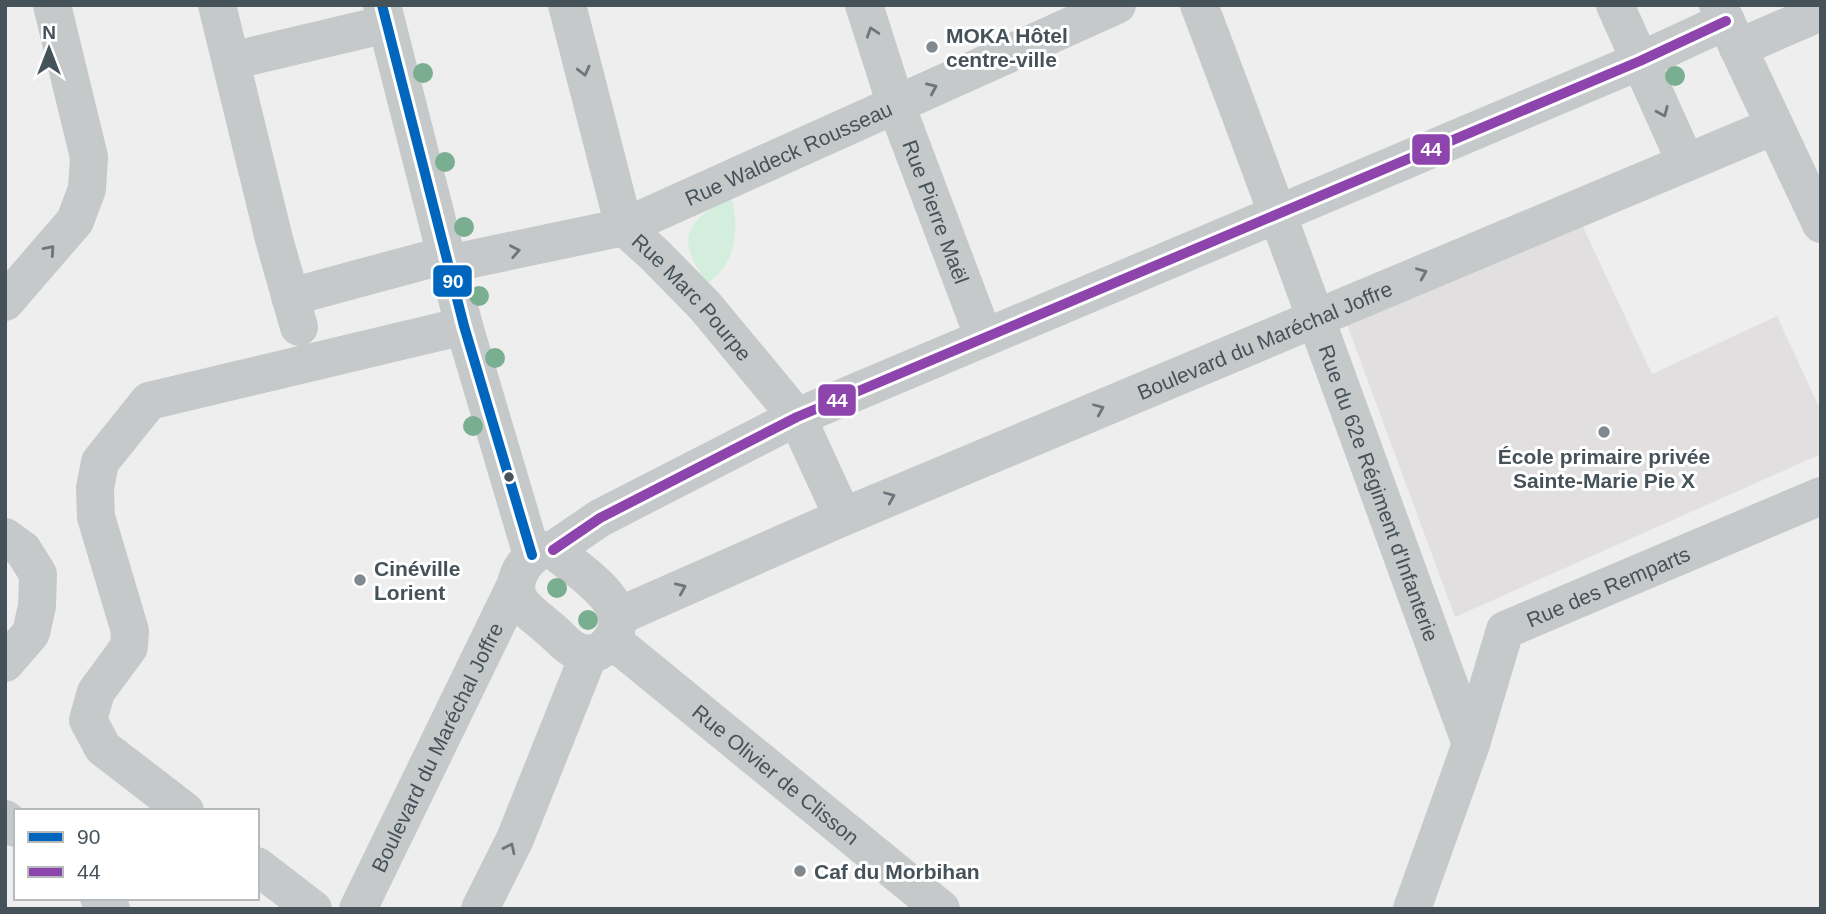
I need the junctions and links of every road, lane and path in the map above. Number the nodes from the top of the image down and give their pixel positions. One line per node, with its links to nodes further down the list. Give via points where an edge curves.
1 (52, 5): 20 (street, one-way to 1, via 75,221 87,189 89,157)
2 (217, 5): 11 (street)
3 (567, 5): 18 (street, Rue Marc Pourpe, one-way to 18)
4 (864, 5): 13 (street, Rue Pierre Maël, one-way to 4)
5 (1117, 5): 13 (street, Rue Waldeck Rousseau, one-way to 5)
6 (1199, 5): 16 (street, Rue du 62e Régiment d'Infanterie)
7 (1615, 5): 12 (street)
8 (1811, 14): 10 (street)
9 (385, 15): 11 (street); 19 (street)
10 (1728, 25): 12 (street); 14 (street)
11 (231, 61): 19 (street, Rue Waldeck Rousseau, via 295,312)
12 (1640, 61): 15 (street, one-way to 15); 16 (street)
13 (896, 105): 18 (street, Rue Waldeck Rousseau); 23 (street, Rue Pierre Maël)
14 (1774, 125): 15 (street, Boulevard du Maréchal Joffre); 17 (street)
15 (1686, 163): 21 (street, Boulevard du Maréchal Joffre, one-way to 15)
16 (1279, 214): 21 (street, Rue du 62e Régiment d'Infanterie); 23 (street)
17 (1821, 224)
18 (624, 227): 19 (street, Rue Waldeck Rousseau, one-way to 18); 24 (street, Rue Marc Pourpe, via 705,306)
19 (447, 260): 22 (street)
20 (5, 302)
21 (1314, 318): 26 (street, Boulevard du Maréchal Joffre, one-way to 21); 31 (street, Rue du 62e Régiment d'Infanterie)
22 (464, 326): 28 (street); 32 (street, via 149,401 100,463 96,517 130,632 129,646 96,692 88,720 103,748)
23 (984, 338): 24 (street)
24 (797, 417): 26 (street); 28 (street, via 600,519)
25 (1821, 496): 31 (street, Rue des Remparts, via 1505,631)
26 (842, 517): 29 (street, Boulevard du Maréchal Joffre, one-way to 26)
27 (5, 537): 30 (street, via 23,550 38,574 31,632)
28 (534, 563): 29 (street, via 612,601); 29 (street, via 518,598 524,605 574,650); 35 (street, Boulevard du Maréchal Joffre)
29 (607, 637): 36 (street, one-way to 29); 37 (street, Rue Olivier de Clisson)
30 (5, 663)
31 (1471, 744): 38 (street)
32 (182, 809)
33 (259, 868): 34 (street)
34 (313, 909)
35 (358, 909)
36 (480, 909)
37 (941, 909)
38 (1412, 909)

